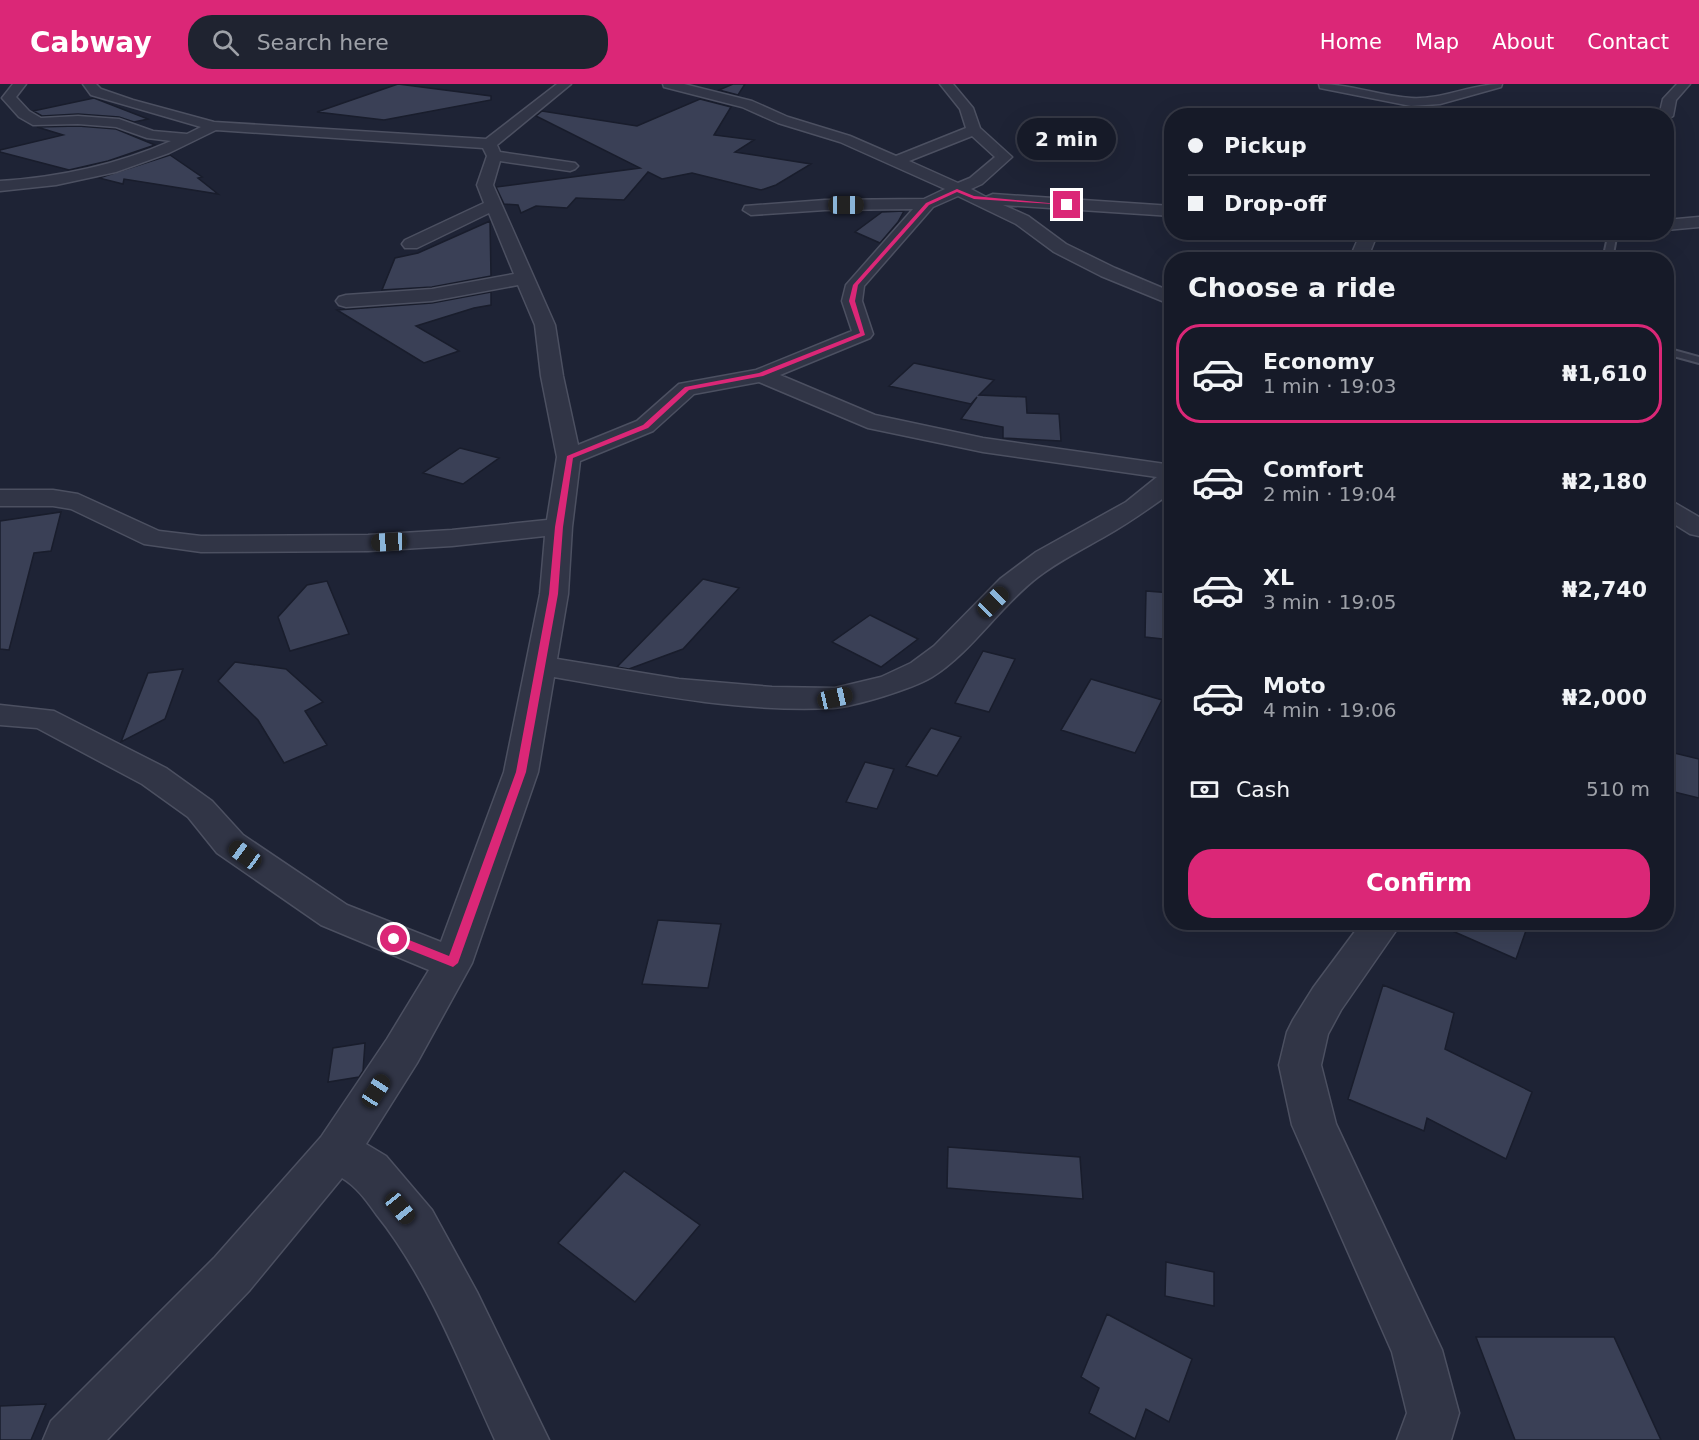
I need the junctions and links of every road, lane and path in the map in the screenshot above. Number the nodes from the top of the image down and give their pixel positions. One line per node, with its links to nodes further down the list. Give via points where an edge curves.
1 (20, 84): 12 (street, via 9,98 38,122 119,123 152,135)
2 (90, 84): 10 (street, via 96,92 128,103)
3 (566, 84): 13 (street)
4 (669, 84): 14 (street, via 747,104)
5 (946, 84): 11 (street, via 966,108)
6 (1497, 84): 8 (street, via 1425,102)
7 (1684, 84): 9 (street, via 1670,99)
8 (1325, 85)
9 (1668, 108)
10 (214, 126): 12 (street); 13 (street)
11 (974, 130): 14 (street); 17 (street, via 1004,157)
12 (190, 139): 16 (street, via 140,160 97,172)
13 (492, 150): 15 (street); 19 (street, via 484,186)
14 (896, 161): 17 (street)
15 (570, 166)
16 (0, 186)
17 (965, 194): 18 (street); 21 (street); 26 (street, via 1022,220 1074,256)
18 (927, 204): 20 (street); 30 (street, via 855,285 852,301 863,334)
19 (493, 206): 24 (street); 25 (street)
20 (751, 210)
21 (1164, 210)
22 (1699, 222): 23 (street)
23 (1674, 224)
24 (411, 244)
25 (524, 278): 27 (street, via 432,296); 31 (street, via 545,325)
26 (1164, 295)
27 (346, 301)
28 (1674, 353): 29 (lane)
29 (1699, 360)
30 (761, 375): 31 (street, via 687,389 645,426); 32 (street, via 868,421 983,445)
31 (569, 457): 36 (street)
32 (1164, 471)
33 (1164, 486): 38 (street, via 1046,558 1010,585 945,652 922,670 891,684 835,698 772,697 679,689)
34 (0, 498): 36 (street, via 78,501 153,538 201,544 368,543)
35 (1674, 513): 37 (street)
36 (559, 527): 38 (street, via 554,594)
37 (1699, 528)
38 (542, 666): 41 (street, via 521,772)
39 (0, 715): 41 (street, via 43,718 154,776 200,809 230,844 334,915)
40 (1377, 930): 43 (street, via 1308,1032 1300,1065 1314,1125 1417,1350)
41 (453, 963): 42 (street)
42 (337, 1151): 44 (street, via 232,1274); 45 (street, via 370,1171 415,1226 460,1309)
43 (1434, 1431)
44 (70, 1440)
45 (522, 1440)

